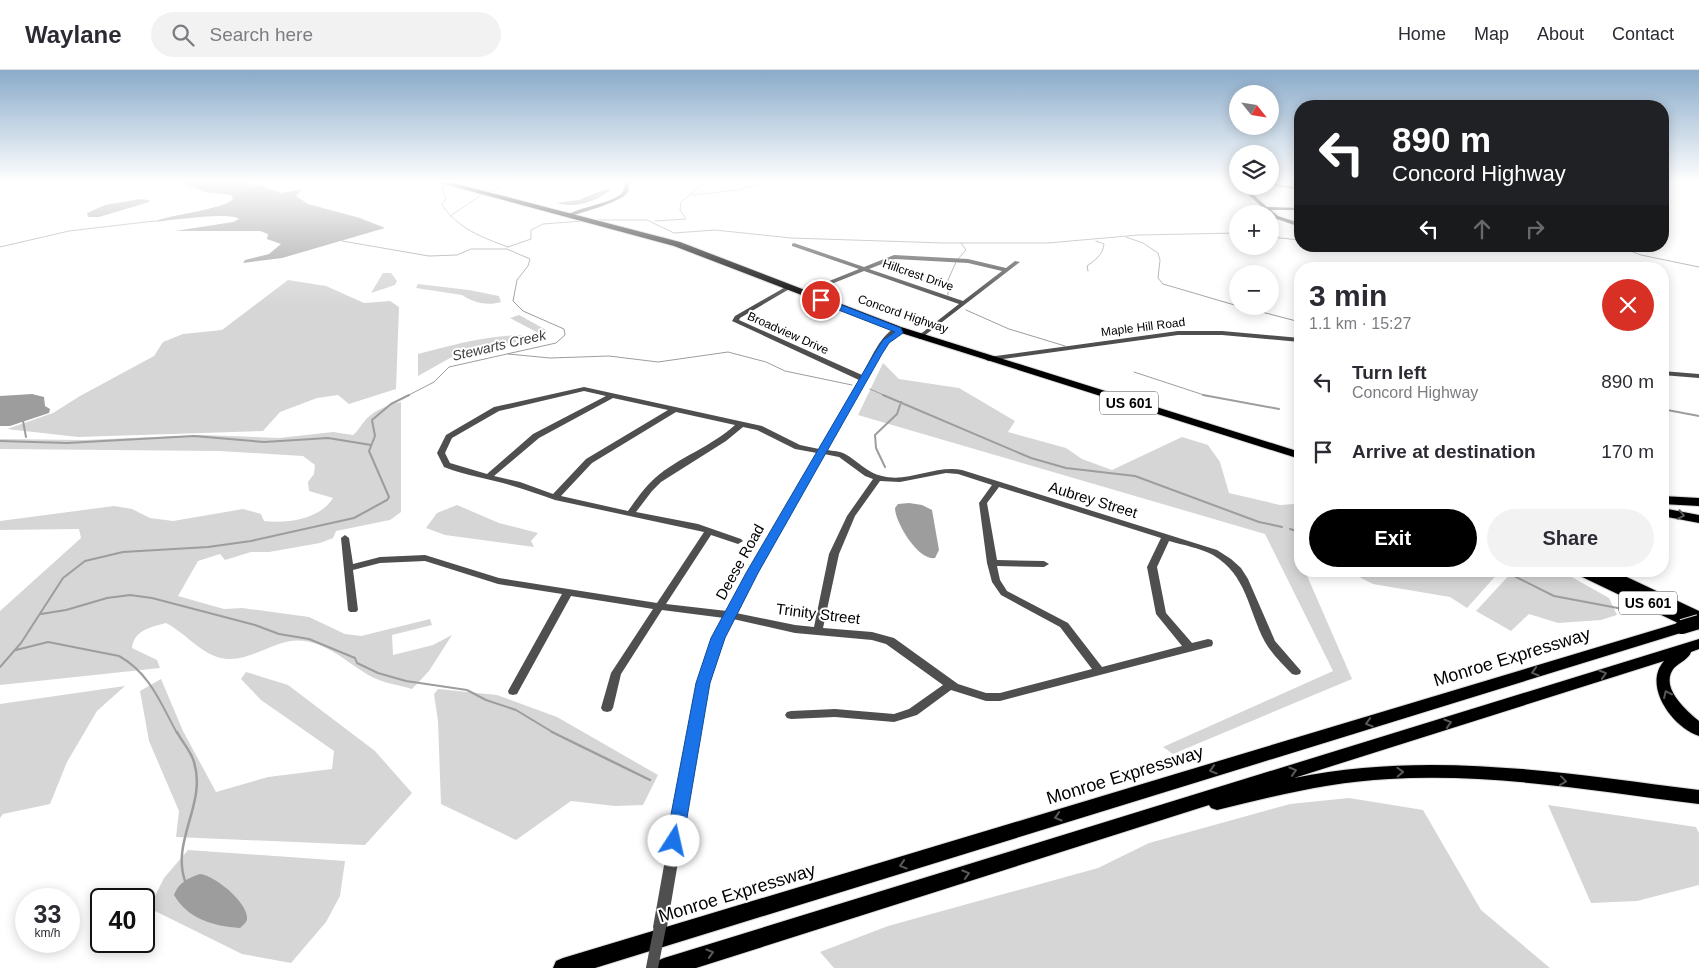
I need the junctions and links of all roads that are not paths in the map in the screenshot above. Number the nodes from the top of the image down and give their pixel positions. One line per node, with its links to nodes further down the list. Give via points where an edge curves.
1 (598, 223): 6 (highway, Concord Highway / US 601, via 677,244)
2 (794, 245): 4 (street, Hillcrest Drive)
3 (1017, 262): 5 (street)
4 (864, 269): 5 (street, via 891,258 904,257 968,262); 7 (street); 8 (street, Hillcrest Drive)
5 (1007, 270): 8 (street)
6 (789, 287): 7 (highway, Concord Highway / US 601); 16 (street, Broadview Drive, via 735,321)
7 (804, 293): 9 (highway, Concord Highway / US 601)
8 (964, 303): 10 (street)
9 (898, 330): 10 (highway, Concord Highway / US 601); 12 (street, Deese Road, via 899,333)
10 (920, 337): 13 (highway, Concord Highway / US 601)
11 (1294, 339): 13 (street, Maple Hill Road, via 1178,333)
12 (886, 342): 16 (street, Deese Road)
13 (988, 359): 20 (highway, Concord Highway / US 601)
14 (1669, 374): 15 (street)
15 (1699, 376)
16 (864, 379): 21 (street, Deese Road)
17 (613, 395): 18 (street, Aubrey Street); 24 (street, via 536,436); 24 (street, Aubrey Street, via 595,390 574,390 522,402 492,411 449,437 440,453 447,465)
18 (675, 409): 19 (street, Aubrey Street); 27 (street, via 589,461)
19 (741, 424): 21 (street, Aubrey Street, via 759,428 798,447); 31 (street, via 662,476)
20 (1230, 436): 22 (highway, Concord Highway / US 601); 23 (highway, Concord Highway / US 601, via 1241,443)
21 (823, 451): 25 (street, Aubrey Street, via 841,455); 45 (street, Deese Road)
22 (1294, 454)
23 (1294, 460)
24 (489, 476): 27 (street)
25 (878, 478): 26 (street, Aubrey Street, via 900,480 946,471); 49 (street, via 851,516 834,554)
26 (997, 484): 34 (street, Aubrey Street); 37 (street, via 983,503)
27 (555, 496): 31 (street)
28 (1669, 500): 29 (highway)
29 (1699, 502)
30 (1669, 513): 32 (highway, one-way to 32)
31 (630, 514): 33 (street)
32 (1699, 519)
33 (709, 531): 36 (street); 43 (street)
34 (1166, 537): 52 (street, via 1152,567 1161,614); 54 (street, Aubrey Street, via 1230,560 1241,573 1270,641)
35 (344, 538): 39 (street)
36 (738, 540)
37 (992, 563): 38 (street); 53 (street, via 995,580 1004,593 1064,626)
38 (1044, 564)
39 (348, 568): 42 (street, Trinity Street, via 380,560 425,558 498,581); 44 (street)
40 (1594, 577): 48 (highway, US 601)
41 (1615, 577): 46 (highway, US 601)
42 (569, 591): 43 (street, Trinity Street); 56 (street)
43 (658, 606): 45 (street, Trinity Street); 57 (street, via 616,673)
44 (354, 610)
45 (730, 615): 49 (street, Trinity Street, via 795,629); 62 (street, Deese Road, via 712,652 703,683)
46 (1699, 617)
47 (1699, 622): 63 (highway, Monroe Expressway, one-way to 63, bridge)
48 (1699, 627)
49 (818, 630): 55 (street, Trinity Street, via 890,641)
50 (1208, 643): 52 (street, Trinity Street)
51 (1696, 645): 59 (highway, one-way to 51, via 1675,707 1663,683 1669,664); 61 (highway, one-way to 51)
52 (1190, 648): 53 (street, Trinity Street)
53 (1099, 671): 55 (street, Trinity Street, via 1000,697 986,697)
54 (1296, 671)
55 (951, 685): 58 (street, via 913,712 894,718 835,713)
56 (513, 691)
57 (607, 708)
58 (791, 715)
59 (1699, 730)
60 (1699, 797): 61 (highway, one-way to 60, via 1309,782 1389,772 1504,774)
61 (1113, 828): 65 (highway, one-way to 61)
62 (660, 927): 64 (street, Deese Road, bridge)
63 (563, 968)
64 (652, 968)
65 (664, 968)

